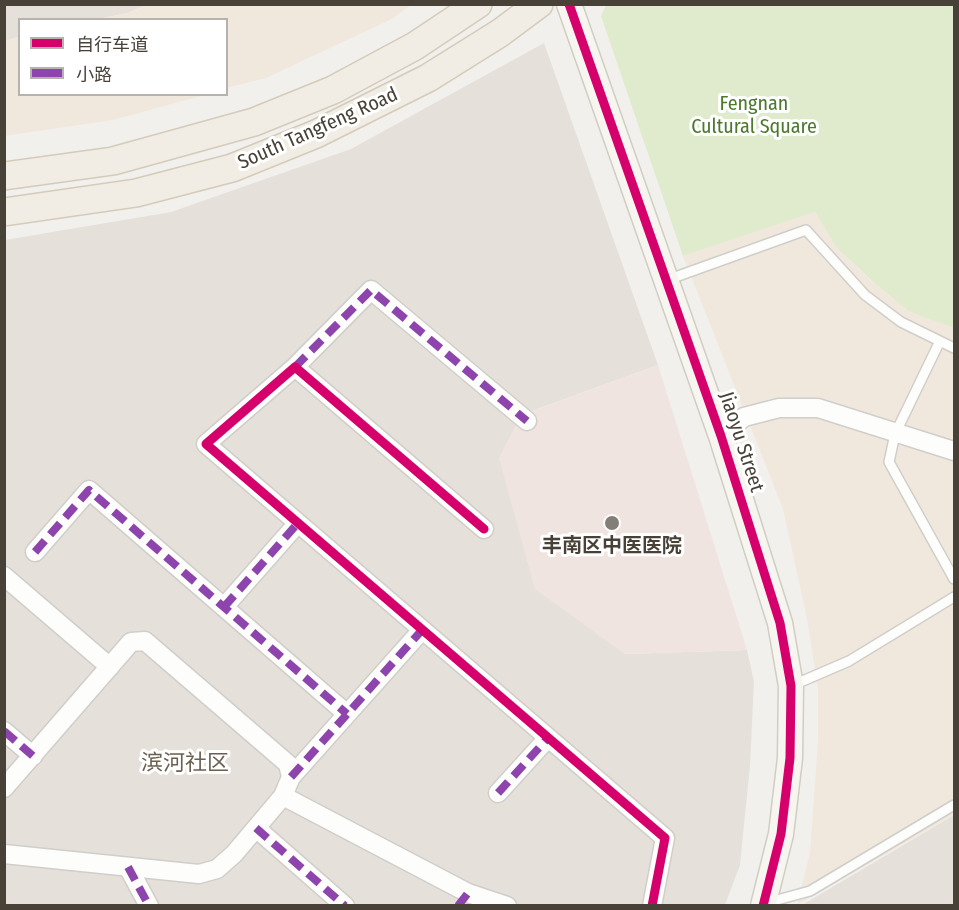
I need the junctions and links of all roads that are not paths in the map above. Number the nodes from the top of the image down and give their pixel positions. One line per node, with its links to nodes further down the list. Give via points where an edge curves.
1 (478, 4): 4 (main road, South Tangfeng Road, via 415,46 333,90 254,122 113,161)
2 (539, 4): 5 (main road, South Tangfeng Road, via 428,78 316,134 232,168 136,193)
3 (569, 4): 6 (street, Jiaoyu Street)
4 (4, 176)
5 (4, 212)
6 (667, 280): 7 (lane, via 806,230 865,295); 12 (street, Jiaoyu Street)
7 (939, 343): 8 (lane); 11 (lane)
8 (954, 348)
9 (294, 367): 10 (street, via 371,290); 14 (street, via 206,444); 15 (street)
10 (526, 421)
11 (895, 434): 12 (street, via 819,408 779,408 744,417); 13 (street); 18 (lane, via 889,462)
12 (721, 436): 23 (street, Jiaoyu Street, via 780,623)
13 (954, 451)
14 (298, 523): 20 (street); 21 (street)
15 (484, 529)
16 (35, 552): 20 (street, via 89,490)
17 (4, 576): 22 (street)
18 (954, 579)
19 (954, 597): 23 (lane, via 849,661)
20 (224, 607): 24 (street)
21 (422, 630): 24 (street); 26 (street)
22 (110, 667): 27 (street); 28 (street, via 131,642 145,641 288,764)
23 (791, 686): 37 (street, Jiaoyu Street, via 790,758 781,834)
24 (347, 714): 28 (street)
25 (4, 731): 27 (street)
26 (547, 739): 30 (street); 41 (street, via 665,838)
27 (33, 756): 29 (street)
28 (291, 777): 31 (street)
29 (4, 788)
30 (498, 793)
31 (283, 796): 33 (street); 36 (street)
32 (954, 805): 37 (lane, via 810,891)
33 (256, 828): 35 (street, via 217,869 199,874); 39 (street)
34 (4, 854): 35 (street)
35 (128, 867): 38 (street)
36 (463, 899): 40 (street)
37 (764, 905)
38 (149, 906)
39 (345, 906)
40 (507, 906)
41 (652, 906)

